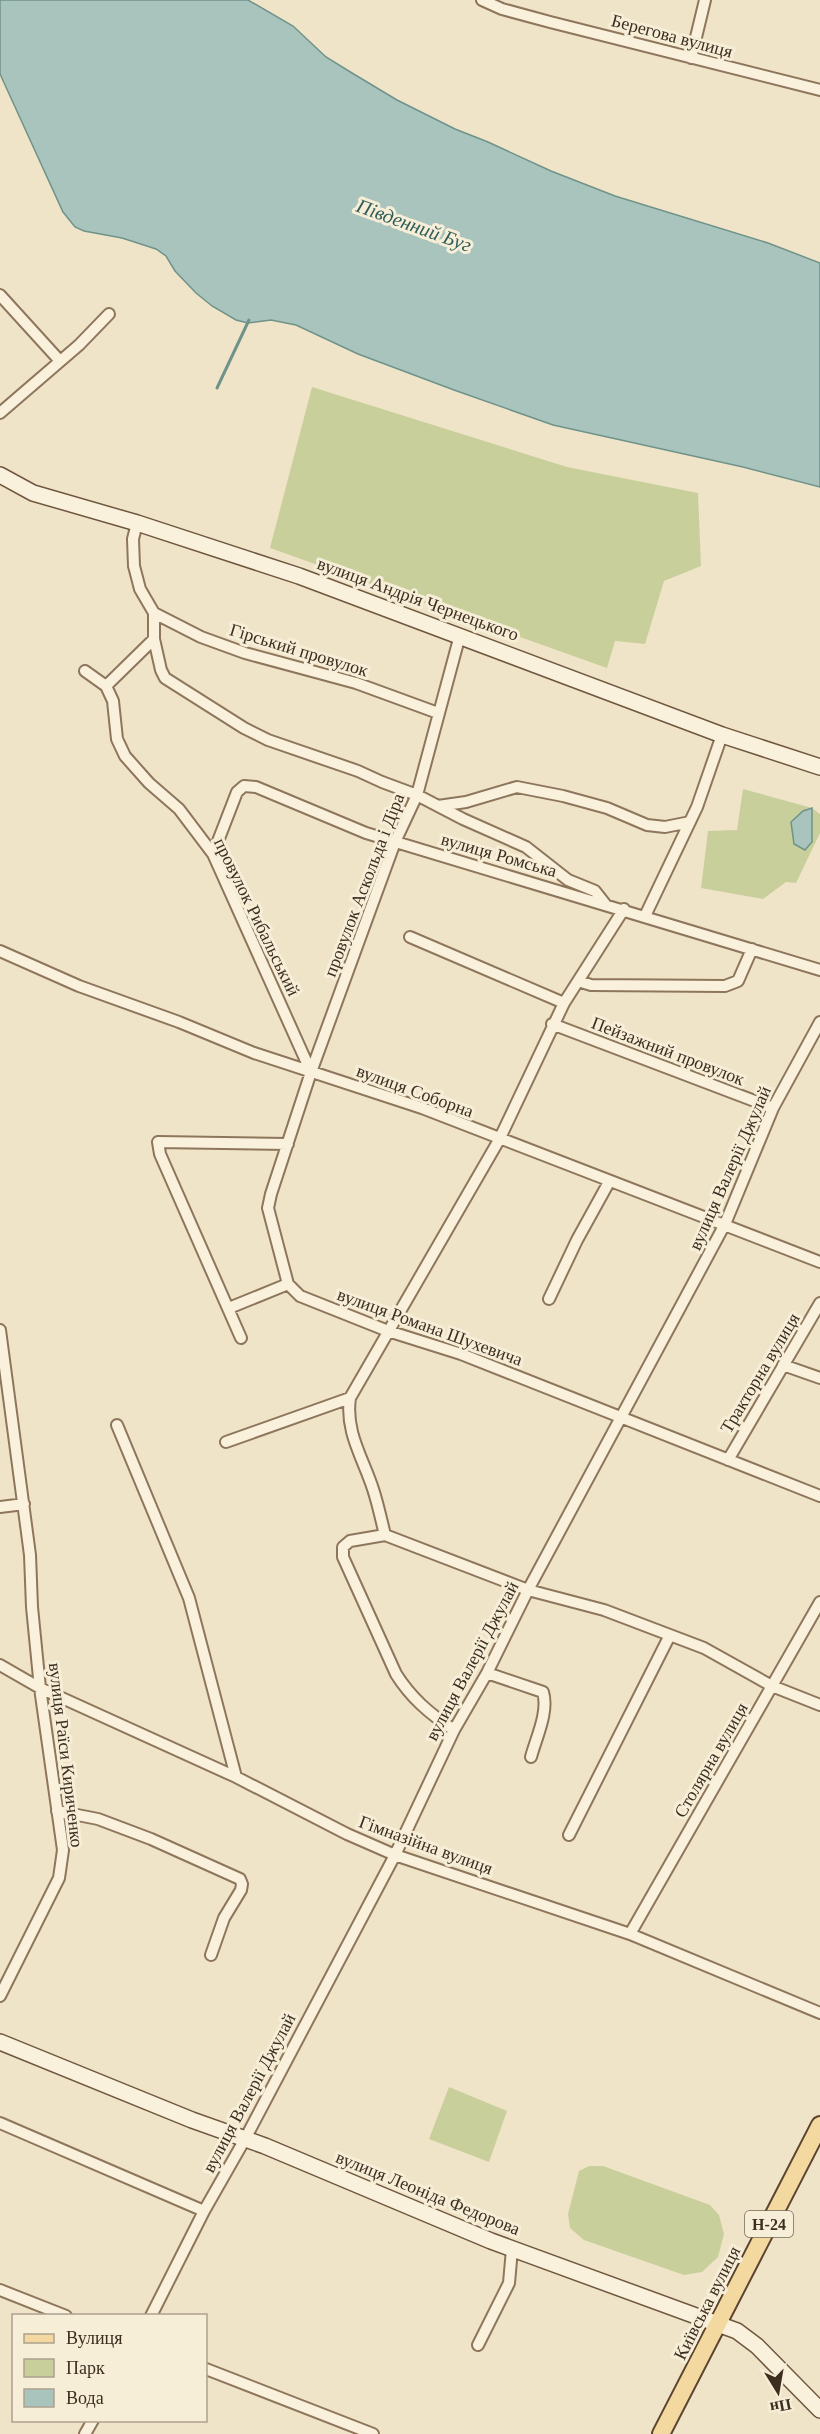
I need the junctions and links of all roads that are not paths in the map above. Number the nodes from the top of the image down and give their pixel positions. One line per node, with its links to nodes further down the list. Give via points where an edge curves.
1 (482, 0): 3 (street, Берегова вулиця, via 512,12)
2 (705, 0): 3 (street)
3 (691, 58): 4 (street, Берегова вулиця)
4 (820, 90)
5 (0, 295): 7 (street)
6 (109, 314): 7 (street)
7 (60, 361): 8 (street)
8 (0, 413)
9 (0, 475): 10 (street, вулиця Андрія Чернецького, via 33,493)
10 (137, 523): 11 (street, via 134,566 140,589); 12 (street, вулиця Андрія Чернецького)
11 (154, 613): 13 (street); 16 (street, Гірський провулок, via 201,637 356,683)
12 (460, 635): 16 (street, провулок Аскольда і Діра); 17 (street, вулиця Андрія Чернецького)
13 (154, 639): 15 (street); 19 (street, via 165,678 244,728)
14 (85, 671): 15 (street)
15 (106, 686): 23 (street, провулок Рибальський, via 113,701 117,739 125,756 179,809)
16 (438, 713): 19 (street, провулок Аскольда і Діра)
17 (722, 735): 18 (street, вулиця Андрія Чернецького); 21 (street)
18 (820, 768)
19 (417, 795): 20 (street); 22 (street, провулок Аскольда і Діра)
20 (438, 806): 21 (street, via 517,787 607,808 647,825 665,827); 24 (street, via 526,847 568,880 595,891)
21 (690, 822): 26 (street)
22 (395, 842): 23 (street, вулиця Ромська, via 256,787 244,786 237,792); 24 (street, вулиця Ромська); 35 (street, провулок Аскольда і Діра)
23 (213, 854): 35 (street, провулок Рибальський)
24 (607, 906): 25 (street, вулиця Ромська)
25 (624, 909): 26 (street, вулиця Ромська); 31 (street)
26 (645, 916): 28 (street, вулиця Ромська)
27 (411, 937): 32 (street)
28 (752, 949): 30 (street, вулиця Ромська); 31 (street, via 738,981 725,986 591,986)
29 (0, 951): 35 (street, вулиця Соборна, via 79,986)
30 (820, 970)
31 (578, 981): 32 (street)
32 (564, 1003): 34 (street)
33 (820, 1022): 36 (street, вулиця Валерії Джулай)
34 (552, 1024): 36 (street, Пейзажний провулок); 37 (street)
35 (311, 1072): 37 (street, вулиця Соборна, via 422,1108); 38 (street, провулок Аскольда і Діра)
36 (773, 1108): 40 (street, вулиця Валерії Джулай)
37 (499, 1140): 39 (street, вулиця Соборна); 47 (street)
38 (288, 1144): 42 (street, via 268,1208); 45 (street, via 158,1142)
39 (609, 1182): 40 (street, вулиця Соборна); 43 (street)
40 (725, 1224): 41 (street, вулиця Соборна); 52 (street, вулиця Валерії Джулай)
41 (820, 1262)
42 (288, 1284): 45 (street); 47 (street, вулиця Романа Шухевича, via 300,1296)
43 (549, 1299)
44 (820, 1303): 49 (street, Тракторна вулиця)
45 (229, 1308): 48 (street)
46 (0, 1330): 57 (street, вулиця Раїси Кириченко)
47 (388, 1331): 51 (street); 52 (street, вулиця Романа Шухевича, via 461,1354)
48 (241, 1338)
49 (783, 1365): 50 (street); 55 (street, Тракторна вулиця)
50 (820, 1378)
51 (350, 1398): 54 (street); 59 (street, via 350,1434 373,1488)
52 (621, 1418): 55 (street, вулиця Романа Шухевича); 60 (street, вулиця Валерії Джулай)
53 (117, 1425): 70 (street, via 189,1598)
54 (226, 1442)
55 (728, 1460): 56 (street, вулиця Романа Шухевича)
56 (820, 1496)
57 (24, 1504): 58 (street); 66 (street, вулиця Раїси Кириченко)
58 (0, 1507)
59 (385, 1534): 60 (street); 68 (street, via 350,1540 343,1547 344,1557 396,1674 408,1692)
60 (528, 1590): 62 (street, via 603,1610); 64 (street, вулиця Валерії Джулай)
61 (820, 1602): 65 (street, Столярна вулиця)
62 (670, 1635): 65 (street, via 704,1648); 72 (street)
63 (0, 1665): 66 (street, Гімназійна вулиця)
64 (487, 1673): 68 (street, вулиця Валерії Джулай); 69 (street, via 543,1692 543,1714)
65 (772, 1686): 67 (street); 74 (street, Столярна вулиця)
66 (40, 1688): 70 (street, Гімназійна вулиця); 71 (street, вулиця Раїси Кириченко)
67 (820, 1704)
68 (454, 1730): 73 (street, вулиця Валерії Джулай)
69 (531, 1757)
70 (236, 1777): 73 (street, Гімназійна вулиця)
71 (57, 1811): 75 (street, via 98,1819 240,1879 241,1890 224,1918); 76 (street, вулиця Раїси Кириченко, via 63,1850 59,1878)
72 (569, 1835)
73 (395, 1856): 74 (street, Гімназійна вулиця); 81 (street, вулиця Валерії Джулай)
74 (630, 1934): 77 (street, Гімназійна вулиця)
75 (211, 1954)
76 (0, 1996)
77 (820, 2013)
78 (0, 2042): 81 (street, вулиця Леоніда Федорова)
79 (0, 2123): 82 (street)
80 (820, 2125): 87 (main road, Київська вулиця / Н-24)
81 (245, 2139): 82 (street, вулиця Валерії Джулай); 83 (street, вулиця Леоніда Федорова)
82 (204, 2211): 86 (street, вулиця Валерії Джулай)
83 (512, 2249): 87 (street, вулиця Леоніда Федорова); 88 (street, via 509,2283)
84 (0, 2290): 85 (street)
85 (61, 2314)
86 (152, 2314)
87 (717, 2324): 90 (street, вулиця Леоніда Федорова, via 737,2331 757,2346); 92 (main road, Київська вулиця / Н-24)
88 (478, 2345)
89 (207, 2369): 91 (street)
90 (820, 2410)
91 (372, 2434)
92 (661, 2434)

